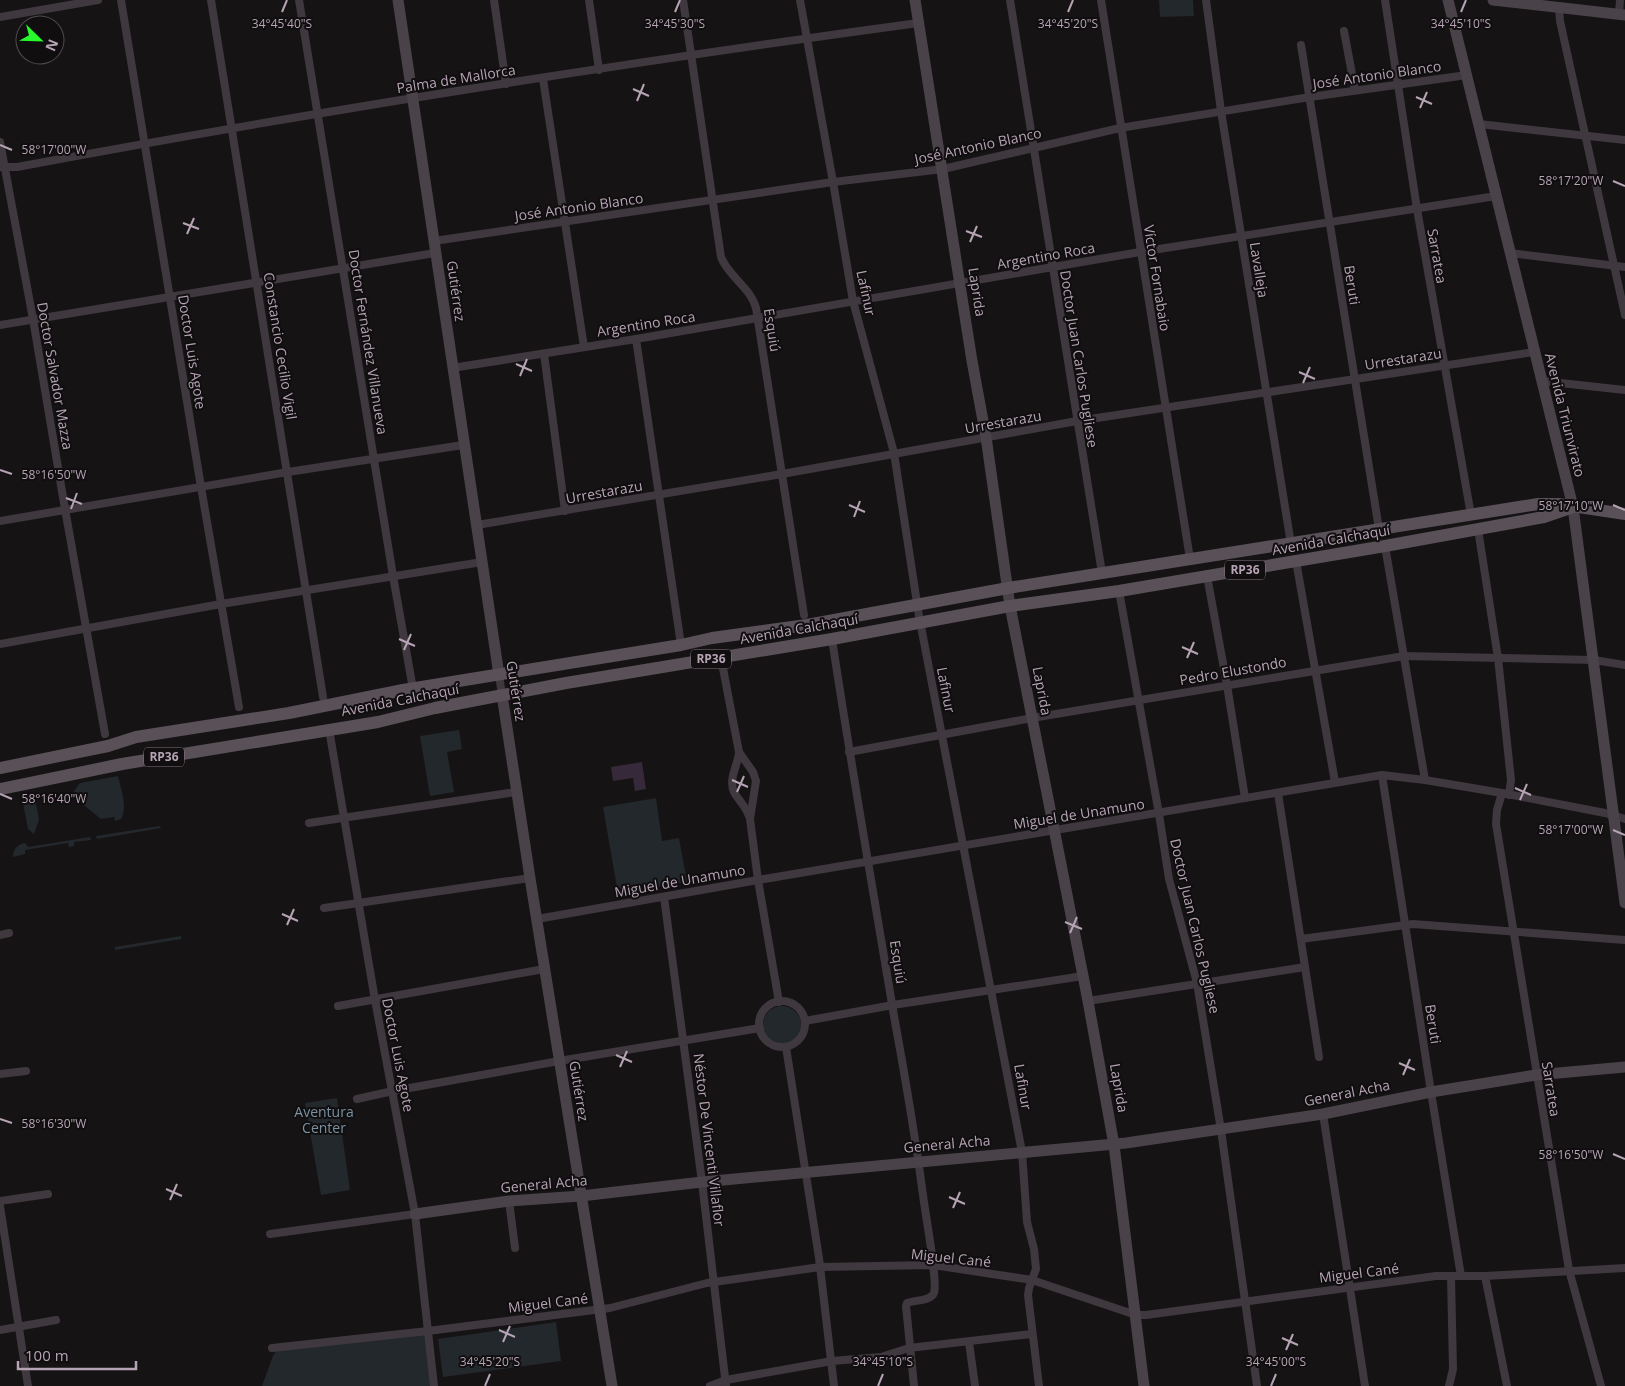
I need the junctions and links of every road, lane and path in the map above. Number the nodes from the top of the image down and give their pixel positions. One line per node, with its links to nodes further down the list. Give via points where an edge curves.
1 (98, 0): 20 (street)
2 (121, 0): 42 (street, Doctor Luis Agote)
3 (211, 0): 38 (street, Constancio Cecilio Vigil)
4 (299, 0): 35 (street, Doctor Fernández Villanueva)
5 (398, 0): 33 (street, Gutiérrez)
6 (494, 0): 29 (street)
7 (589, 0): 26 (street)
8 (683, 0): 25 (street, Esquiú)
9 (800, 0): 23 (street, Lafinur)
10 (915, 0): 21 (street, Laprida)
11 (1010, 0): 43 (street, Doctor Juan Carlos Pugliese)
12 (1101, 0): 37 (street, Víctor Fornabaio)
13 (1206, 0): 34 (street, Lavalleja)
14 (1385, 0): 30 (street, Sarratea)
15 (1448, 0): 27 (street, Avenida Triunvirato)
16 (1493, 0): 18 (street)
17 (1620, 0): 19 (street)
18 (1559, 8): 19 (street); 39 (street)
19 (1622, 14)
20 (0, 17)
21 (918, 23): 23 (street, Palma de Mallorca); 45 (street, Laprida)
22 (1344, 31): 31 (street)
23 (807, 38): 25 (street, Palma de Mallorca); 46 (street, Lafinur)
24 (1301, 45): 32 (street, Beruti)
25 (692, 56): 26 (street, Palma de Mallorca); 48 (street, Esquiú)
26 (598, 70): 28 (street, Palma de Mallorca)
27 (1467, 75): 30 (street, José Antonio Blanco); 36 (street, Avenida Triunvirato)
28 (543, 79): 29 (street, Palma de Mallorca); 50 (street)
29 (506, 84): 33 (street, Palma de Mallorca)
30 (1397, 84): 31 (street, José Antonio Blanco); 49 (street, Sarratea)
31 (1354, 90): 32 (street, José Antonio Blanco)
32 (1310, 96): 34 (street, José Antonio Blanco); 51 (street, Beruti)
33 (412, 98): 35 (street, Palma de Mallorca); 53 (street, Gutiérrez)
34 (1221, 111): 37 (street, José Antonio Blanco); 52 (street, Lavalleja)
35 (318, 114): 38 (street, Palma de Mallorca); 59 (street, Doctor Fernández Villanueva)
36 (1479, 124): 39 (street); 47 (street, Avenida Triunvirato)
37 (1120, 128): 43 (street, José Antonio Blanco); 54 (street, Víctor Fornabaio)
38 (232, 129): 42 (street, Palma de Mallorca); 61 (street, Constancio Cecilio Vigil)
39 (1584, 135): 40 (street); 57 (street)
40 (1625, 140)
41 (0, 142): 44 (street, Doctor Salvador Mazza)
42 (144, 144): 44 (street, Palma de Mallorca, via 17,168); 63 (street, Doctor Luis Agote)
43 (1034, 147): 45 (street, José Antonio Blanco); 60 (street, Doctor Juan Carlos Pugliese)
44 (2, 167): 67 (street, Doctor Salvador Mazza)
45 (943, 169): 46 (street, José Antonio Blanco); 62 (street, Laprida)
46 (833, 182): 48 (street, José Antonio Blanco); 64 (street, Lafinur)
47 (1496, 196): 49 (street, Argentino Roca); 56 (street, Avenida Triunvirato)
48 (714, 199): 50 (street, José Antonio Blanco); 66 (street, Esquiú, via 723,262 753,299)
49 (1416, 209): 51 (street, Argentino Roca); 73 (street, Sarratea)
50 (565, 221): 53 (street, José Antonio Blanco); 70 (street)
51 (1330, 221): 52 (street, Argentino Roca); 75 (street, Beruti)
52 (1242, 236): 54 (street, Argentino Roca); 78 (street, Lavalleja)
53 (434, 241): 55 (street, Gutiérrez)
54 (1140, 252): 60 (street, Argentino Roca); 79 (street, Víctor Fornabaio)
55 (436, 253): 59 (street); 74 (street, Gutiérrez)
56 (1510, 253): 57 (street); 71 (street, Avenida Triunvirato)
57 (1614, 265): 58 (street); 65 (street)
58 (1625, 267)
59 (344, 268): 61 (street); 84 (street, Doctor Fernández Villanueva)
60 (1052, 268): 62 (street, Argentino Roca); 80 (street, Doctor Juan Carlos Pugliese)
61 (257, 282): 63 (street); 85 (street, Constancio Cecilio Vigil)
62 (960, 284): 64 (street, Argentino Roca); 81 (street, Laprida)
63 (170, 296): 67 (street); 87 (street, Doctor Luis Agote)
64 (853, 301): 66 (street, Argentino Roca); 83 (street, Lafinur)
65 (1625, 315)
66 (758, 318): 69 (street, Argentino Roca); 86 (street, Esquiú)
67 (33, 319): 68 (street); 90 (street, Doctor Salvador Mazza)
68 (0, 324)
69 (636, 339): 70 (street, Argentino Roca); 88 (street)
70 (584, 347): 72 (street, Argentino Roca)
71 (1534, 352): 73 (street, Urrestarazu); 76 (street, Avenida Triunvirato)
72 (544, 354): 74 (street, Argentino Roca); 91 (street)
73 (1443, 365): 75 (street, Urrestarazu); 93 (street, Sarratea)
74 (452, 368): 82 (street, Gutiérrez)
75 (1355, 379): 78 (street, Urrestarazu); 96 (street, Beruti)
76 (1542, 381): 77 (street); 89 (street, Avenida Triunvirato)
77 (1625, 390)
78 (1266, 393): 79 (street, Urrestarazu); 98 (street, Lavalleja)
79 (1164, 408): 80 (street, Urrestarazu); 100 (street, Víctor Fornabaio)
80 (1077, 422): 81 (street, Urrestarazu); 103 (street, Doctor Juan Carlos Pugliese)
81 (986, 437): 83 (street, Urrestarazu); 106 (street, Laprida)
82 (463, 445): 84 (street); 95 (street, Gutiérrez)
83 (894, 453): 86 (street, Urrestarazu); 110 (street, Lafinur)
84 (375, 459): 85 (street); 104 (street, Doctor Fernández Villanueva)
85 (288, 472): 87 (street); 107 (street, Constancio Cecilio Vigil)
86 (782, 474): 88 (street, Urrestarazu); 112 (street, Esquiú)
87 (201, 487): 90 (street); 109 (street, Doctor Luis Agote)
88 (659, 495): 91 (street, Urrestarazu); 117 (street)
89 (1573, 507): 92 (main road, Avenida Calchaquí / RP36); 93 (main road, Avenida Calchaquí / RP36, via 1550,503); 97 (main road, Avenida Calchaquí / RP36, via 1544,517); 121 (street, Avenida Triunvirato)
90 (65, 509): 94 (street); 114 (street, Doctor Salvador Mazza)
91 (565, 511): 95 (street, Urrestarazu)
92 (1625, 514)
93 (1470, 515): 96 (main road, Avenida Calchaquí / RP36)
94 (0, 521)
95 (477, 525): 102 (street, Gutiérrez)
96 (1379, 528): 98 (main road, Avenida Calchaquí / RP36)
97 (1478, 529): 99 (main road, Avenida Calchaquí / RP36); 120 (street, Sarratea)
98 (1291, 544): 100 (main road, Avenida Calchaquí / RP36)
99 (1385, 546): 101 (main road, Avenida Calchaquí / RP36); 118 (street)
100 (1190, 559): 103 (main road, Avenida Calchaquí / RP36)
101 (1296, 561): 105 (main road, Avenida Calchaquí / RP36); 123 (street)
102 (482, 562): 104 (street); 124 (street, Gutiérrez)
103 (1102, 574): 106 (main road, Avenida Calchaquí / RP36)
104 (393, 576): 107 (street); 126 (street, Doctor Fernández Villanueva)
105 (1207, 576): 108 (main road, Avenida Calchaquí / RP36); 125 (street)
106 (1008, 588): 110 (main road, Avenida Calchaquí / RP36); 111 (street, Laprida)
107 (307, 590): 109 (street); 128 (street, Constancio Cecilio Vigil)
108 (1119, 591): 111 (main road, Avenida Calchaquí / RP36); 129 (street, Doctor Juan Carlos Pugliese)
109 (221, 604): 114 (street); 130 (street, Doctor Luis Agote)
110 (918, 605): 113 (street, Lafinur); 117 (main road, Avenida Calchaquí / RP36)
111 (1010, 606): 113 (main road, Avenida Calchaquí / RP36); 131 (street, Laprida)
112 (804, 615)
113 (920, 623): 115 (main road, Avenida Calchaquí / RP36); 134 (street, Lafinur)
114 (86, 629): 116 (street); 133 (street, Doctor Salvador Mazza)
115 (832, 639): 119 (main road, Avenida Calchaquí / RP36); 136 (street, Esquiú)
116 (0, 644)
117 (681, 645): 124 (main road, Avenida Calchaquí / RP36)
118 (1404, 656): 120 (street, Pedro Elustondo); 123 (street, Pedro Elustondo); 139 (street)
119 (721, 658): 127 (main road, Avenida Calchaquí / RP36); 135 (street)
120 (1498, 658): 121 (street, Pedro Elustondo); 145 (street, Sarratea, via 1511,780)
121 (1594, 660): 122 (street, Pedro Elustondo); 148 (street, Avenida Triunvirato)
122 (1625, 665)
123 (1315, 670): 125 (street, Pedro Elustondo); 140 (street)
124 (499, 675): 126 (main road, Avenida Calchaquí / RP36); 127 (street, Gutiérrez)
125 (1227, 685): 129 (street, Pedro Elustondo); 146 (street)
126 (413, 689): 137 (main road, Avenida Calchaquí / RP36, via 20,757)
127 (502, 695): 132 (main road, Avenida Calchaquí / RP36, via 378,722); 143 (street, Gutiérrez)
128 (324, 697)
129 (1138, 700): 131 (street, Pedro Elustondo); 147 (street, Doctor Juan Carlos Pugliese)
130 (238, 707)
131 (1032, 718): 134 (street, Pedro Elustondo); 152 (street, Laprida)
132 (329, 729): 141 (main road, Avenida Calchaquí / RP36, via 122,764); 149 (street, Doctor Luis Agote)
133 (105, 734)
134 (942, 735): 136 (street, Pedro Elustondo); 153 (street, Lafinur)
135 (739, 752): 150 (street, via 756,781); 150 (street, via 732,785)
136 (849, 752): 154 (street, Esquiú)
137 (6, 767): 141 (main road)
138 (1382, 775): 139 (street, Miguel de Unamuno); 140 (street, Miguel de Unamuno); 162 (street, Beruti)
139 (1424, 780): 145 (street, Miguel de Unamuno)
140 (1335, 782): 144 (street, Miguel de Unamuno)
141 (17, 786): 142 (main road, Avenida Calchaquí / RP36)
142 (0, 789)
143 (516, 792): 149 (street); 155 (street, Gutiérrez)
144 (1278, 792): 146 (street, Miguel de Unamuno); 166 (street)
145 (1505, 794): 148 (street, Miguel de Unamuno); 163 (street, Sarratea, via 1497,810 1496,824)
146 (1245, 798): 147 (street, Miguel de Unamuno)
147 (1159, 814): 152 (street, Miguel de Unamuno); 171 (street, Doctor Juan Carlos Pugliese, via 1169,879)
148 (1619, 818): 159 (street, Avenida Triunvirato)
149 (344, 819): 151 (street); 158 (street, Doctor Luis Agote)
150 (750, 819): 156 (street)
151 (309, 823)
152 (1054, 831): 153 (street, Miguel de Unamuno); 170 (street, Laprida)
153 (963, 846): 154 (street, Miguel de Unamuno); 172 (street, Lafinur)
154 (869, 862): 156 (street, Miguel de Unamuno); 176 (street, Esquiú)
155 (530, 878): 158 (street); 161 (street, Gutiérrez)
156 (758, 880): 157 (street, Miguel de Unamuno); 175 (street)
157 (664, 897): 161 (street, Miguel de Unamuno); 180 (street, Néstor De Vincenti Villaflor)
158 (358, 903): 160 (street); 173 (street, Doctor Luis Agote)
159 (1625, 903)
160 (324, 908)
161 (537, 919): 169 (street, Gutiérrez)
162 (1405, 924): 163 (street); 166 (street); 189 (street, Beruti)
163 (1514, 930): 167 (street); 187 (street, Sarratea)
164 (10, 933): 165 (street)
165 (0, 935)
166 (1301, 940): 168 (street)
167 (1625, 940)
168 (1305, 966): 171 (street); 182 (street)
169 (544, 969): 173 (street); 183 (street, Gutiérrez)
170 (1083, 976): 172 (street); 174 (street, Laprida)
171 (1197, 983): 174 (street); 192 (street, Doctor Juan Carlos Pugliese)
172 (992, 990): 176 (street); 194 (street, Lafinur)
173 (375, 1000): 177 (street); 188 (street, Doctor Luis Agote)
174 (1088, 1001): 193 (street, Laprida)
175 (779, 1002): 178 (street, via 793,1004); 179 (street, via 766,1008)
176 (893, 1005): 178 (street); 195 (street, Esquiú)
177 (338, 1006)
178 (805, 1021): 181 (street, via 803,1035)
179 (760, 1028): 180 (street); 181 (street, via 766,1041)
180 (683, 1040): 183 (street); 197 (street, Néstor De Vincenti Villaflor)
181 (786, 1047): 196 (street)
182 (1319, 1056)
183 (559, 1061): 188 (street); 199 (street, Gutiérrez)
184 (1625, 1067): 187 (street, General Acha)
185 (26, 1070): 186 (street)
186 (0, 1074)
187 (1536, 1075): 189 (street, General Acha); 209 (street, Sarratea)
188 (393, 1091): 190 (street); 203 (street, Doctor Luis Agote)
189 (1431, 1092): 191 (street, General Acha); 211 (street, Beruti)
190 (357, 1099)
191 (1323, 1114): 192 (street, General Acha); 215 (street)
192 (1221, 1130): 193 (street, General Acha); 216 (street, Doctor Juan Carlos Pugliese)
193 (1114, 1145): 194 (street, General Acha); 218 (street, Laprida)
194 (1022, 1152): 195 (street, General Acha); 213 (street, Lafinur, via 1027,1222 1035,1256 1036,1269)
195 (919, 1162): 196 (street, General Acha); 206 (street, Esquiú)
196 (806, 1172): 197 (street, General Acha); 207 (street)
197 (702, 1182): 199 (street, General Acha); 214 (street, Néstor De Vincenti Villaflor)
198 (48, 1194): 200 (street)
199 (581, 1196): 201 (street, General Acha); 217 (street, Gutiérrez)
200 (0, 1201)
201 (509, 1201): 203 (street, General Acha); 205 (street)
202 (0, 1206): 220 (street)
203 (415, 1214): 204 (street, General Acha); 222 (street, Doctor Luis Agote)
204 (270, 1234)
205 (515, 1248)
206 (932, 1265): 207 (street, Miguel Cané); 213 (street, Miguel Cané); 226 (street, Esquiú, via 935,1289 930,1298 907,1303)
207 (820, 1267): 214 (street, Miguel Cané); 227 (street)
208 (1625, 1268): 209 (street, Miguel Cané)
209 (1569, 1270): 212 (street, Miguel Cané); 242 (street, Sarratea)
210 (1451, 1276): 211 (street, Miguel Cané); 215 (street, Miguel Cané); 240 (street, via 1453,1369)
211 (1461, 1276): 212 (street, Miguel Cané)
212 (1485, 1276): 241 (street)
213 (1032, 1280): 218 (street, Miguel Cané); 223 (street, Lafinur, via 1028,1295)
214 (714, 1282): 217 (street, Miguel Cané); 228 (street, Néstor De Vincenti Villaflor)
215 (1350, 1287): 216 (street, Miguel Cané); 239 (street)
216 (1245, 1301): 218 (street, Miguel Cané); 238 (street, Doctor Juan Carlos Pugliese)
217 (600, 1309): 222 (street, Miguel Cané); 231 (street, Gutiérrez)
218 (1136, 1315): 237 (street, Laprida)
219 (56, 1320): 220 (street)
220 (19, 1327): 221 (street); 229 (street)
221 (0, 1330)
222 (428, 1331): 225 (street, Miguel Cané); 230 (street, Doctor Luis Agote)
223 (1032, 1334): 224 (street); 236 (street, Lafinur)
224 (969, 1342): 226 (street); 235 (street)
225 (272, 1348)
226 (909, 1348): 227 (street, via 881,1357); 234 (street)
227 (832, 1361): 228 (street); 233 (street)
228 (726, 1383): 232 (street)
229 (28, 1386)
230 (434, 1386)
231 (612, 1386)
232 (710, 1386)
233 (834, 1386)
234 (914, 1386)
235 (975, 1386)
236 (1038, 1386)
237 (1144, 1386)
238 (1257, 1386)
239 (1365, 1386)
240 (1449, 1386)
241 (1507, 1386)
242 (1601, 1386)

